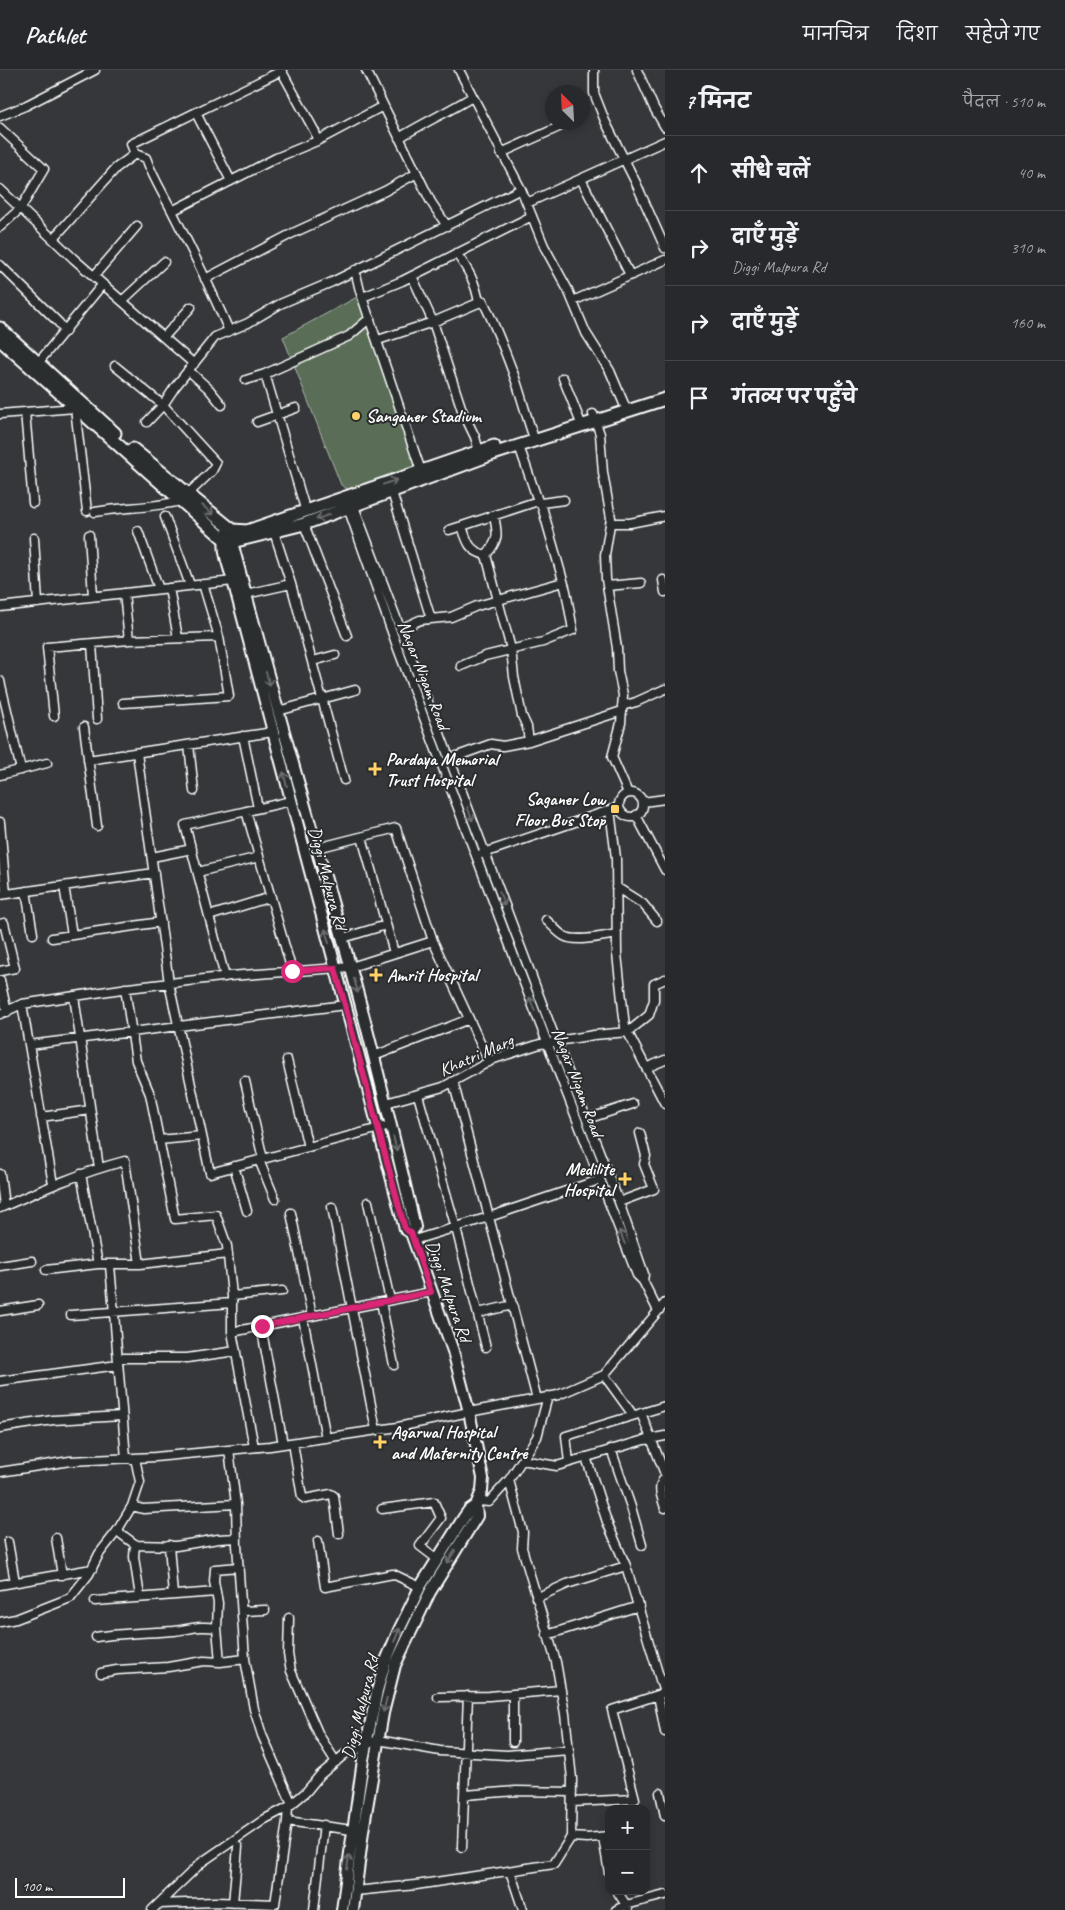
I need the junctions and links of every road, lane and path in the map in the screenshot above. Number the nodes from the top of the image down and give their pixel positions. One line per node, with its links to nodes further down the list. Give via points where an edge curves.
1 (96, 70): 10 (street)
2 (366, 70): 8 (street)
3 (459, 70): 7 (street)
4 (594, 70): 19 (street, via 594,93)
5 (637, 70): 11 (street)
6 (281, 71): 9 (street); 16 (street)
7 (472, 97): 14 (street); 17 (street)
8 (383, 106): 14 (street); 16 (street)
9 (196, 113): 18 (street, via 131,144); 22 (street)
10 (0, 116)
11 (665, 127)
12 (0, 128): 26 (street, via 44,169)
13 (552, 130): 17 (street)
14 (399, 138): 20 (street)
15 (665, 140): 19 (street)
16 (317, 141): 22 (street)
17 (501, 153): 24 (street)
18 (135, 154): 27 (street, via 146,158); 32 (street, via 116,168)
19 (624, 159): 21 (street); 33 (street)
20 (417, 172): 30 (street); 42 (street)
21 (581, 179): 25 (street); 39 (street)
22 (231, 181): 27 (street)
23 (0, 189): 26 (street)
24 (521, 189): 25 (street); 30 (street)
25 (527, 204): 28 (street)
26 (21, 208): 31 (street); 32 (street)
27 (172, 211): 42 (street)
28 (532, 216): 34 (street); 46 (street)
29 (137, 226): 40 (street)
30 (446, 226): 38 (street)
31 (0, 227)
32 (54, 239): 40 (street)
33 (665, 248)
34 (456, 253): 41 (street); 47 (street, via 469,271)
35 (665, 260): 39 (street)
36 (164, 262): 45 (street)
37 (0, 265): 52 (street)
38 (355, 270): 44 (street); 53 (street, via 280,304)
39 (630, 275): 46 (street)
40 (94, 276): 43 (street)
41 (412, 276): 44 (street); 50 (street)
42 (205, 279): 53 (street)
43 (102, 285): 45 (street); 52 (street)
44 (363, 297): 49 (street)
45 (122, 301): 54 (street)
46 (573, 301): 69 (street, via 586,333 610,371)
47 (480, 303): 50 (street); 77 (street, via 482,301 492,319)
48 (191, 307): 54 (street)
49 (370, 318): 56 (street); 60 (street, via 349,336)
50 (433, 322): 56 (street); 79 (street)
51 (0, 328): 57 (highway)
52 (65, 332): 57 (street)
53 (229, 332): 59 (street, via 215,337)
54 (164, 337): 59 (street)
55 (0, 340): 65 (highway)
56 (378, 340): 80 (street)
57 (38, 363): 65 (highway)
58 (116, 366): 67 (street)
59 (191, 367): 66 (street); 67 (street)
60 (265, 374): 62 (street); 72 (street)
61 (563, 378): 76 (street)
62 (246, 380)
63 (665, 392): 69 (highway)
64 (665, 399): 69 (highway)
65 (78, 405): 70 (street); 82 (highway); 82 (street, via 91,512 159,507)
66 (222, 405)
67 (163, 406): 74 (street); 82 (street, via 216,463)
68 (296, 408): 72 (street)
69 (626, 408): 73 (highway)
70 (25, 412): 71 (street); 86 (street)
71 (0, 414)
72 (277, 415): 75 (street); 87 (street)
73 (594, 418): 76 (highway); 91 (street, via 600,434)
74 (147, 422)
75 (257, 422)
76 (580, 422): 77 (highway)
77 (534, 437): 78 (highway); 79 (highway)
78 (519, 446): 81 (highway); 85 (street)
79 (479, 451): 80 (highway)
80 (421, 471): 84 (highway, one-way to 80)
81 (392, 492): 84 (highway); 119 (street)
82 (184, 498): 94 (highway, one-way to 94); 100 (highway)
83 (564, 500): 85 (street)
84 (349, 502): 87 (highway); 92 (highway, one-way to 92); 120 (street, Nagar Nigam Road); 167 (street, Nagar Nigam Road, via 398,649)
85 (540, 502): 88 (street); 104 (street)
86 (34, 503)
87 (306, 512): 94 (highway, via 248,531)
88 (494, 516): 93 (street); 101 (street, via 496,543)
89 (665, 516): 91 (street, via 630,523)
90 (165, 517): 108 (street)
91 (610, 523): 109 (street, via 605,555)
92 (304, 524): 97 (highway); 121 (street)
93 (462, 526): 95 (street); 101 (street, via 467,542 477,552)
94 (231, 529): 100 (main road, Diggi Malpura Rd)
95 (449, 530)
96 (138, 531): 111 (street)
97 (274, 532): 100 (highway); 107 (street)
98 (89, 535): 115 (street)
99 (34, 538): 117 (street)
100 (228, 541): 103 (main road, Diggi Malpura Rd); 114 (main road, Diggi Malpura Rd)
101 (486, 554): 116 (street)
102 (663, 580): 112 (street)
103 (233, 581): 106 (street); 141 (main road, Diggi Malpura Rd)
104 (564, 582): 116 (street); 126 (street, via 573,630 543,642)
105 (641, 583): 109 (street)
106 (203, 584): 108 (street); 122 (street)
107 (291, 584): 114 (street); 128 (street)
108 (190, 585): 110 (street)
109 (607, 586): 136 (street, via 623,695)
110 (169, 588): 111 (street); 123 (street)
111 (158, 589): 113 (street)
112 (665, 592)
113 (124, 593): 115 (street); 124 (street)
114 (246, 594): 137 (main road, Diggi Malpura Rd, one-way to 137)
115 (93, 596): 117 (street)
116 (499, 600): 119 (street, via 451,617); 126 (street)
117 (38, 603): 118 (street)
118 (0, 607)
119 (430, 618): 120 (street)
120 (400, 629): 146 (street, Nagar Nigam Road)
121 (347, 636)
122 (219, 637): 123 (street); 135 (street, via 229,696)
123 (178, 638): 124 (street)
124 (129, 640): 125 (street)
125 (92, 644): 138 (street, via 47,647); 139 (street)
126 (511, 649): 129 (street); 143 (street)
127 (335, 655): 128 (street)
128 (313, 661): 134 (street)
129 (461, 666)
130 (0, 681): 131 (street)
131 (0, 686): 149 (street)
132 (665, 689): 136 (street)
133 (355, 690): 134 (street)
134 (322, 699): 137 (street); 151 (street)
135 (124, 703)
136 (622, 709): 143 (street); 153 (street, via 612,757)
137 (278, 711): 165 (main road, Diggi Malpura Rd)
138 (54, 716)
139 (97, 719)
140 (84, 727): 147 (street)
141 (273, 732): 142 (street); 155 (main road, Diggi Malpura Rd, one-way to 141)
142 (243, 736): 144 (street); 158 (street)
143 (529, 741): 146 (street, via 503,746 491,744)
144 (189, 744): 145 (street); 152 (street)
145 (137, 752): 147 (street); 168 (street)
146 (449, 759): 167 (street, Nagar Nigam Road, one-way to 167)
147 (88, 760): 163 (street)
148 (47, 763): 149 (street)
149 (21, 770): 150 (street)
150 (0, 775)
151 (344, 780)
152 (194, 791)
153 (628, 793): 156 (street, via 637,794); 157 (street, via 620,798)
154 (665, 799): 156 (street)
155 (291, 801): 158 (street); 192 (main road, Diggi Malpura Rd, one-way to 155)
156 (642, 802): 161 (street, via 641,811)
157 (619, 807): 159 (street); 161 (street, via 624,815)
158 (258, 808): 160 (street)
159 (610, 810): 167 (street); 174 (street)
160 (246, 811): 166 (street, via 185,825); 169 (street)
161 (636, 815): 170 (street)
162 (0, 822): 176 (street)
163 (97, 826)
164 (362, 837): 165 (street); 183 (street); 189 (street, via 396,828)
165 (317, 848): 188 (main road, Diggi Malpura Rd)
166 (192, 849): 168 (street); 171 (street)
167 (481, 854): 209 (street, Nagar Nigam Road, one-way to 209); 210 (street, Nagar Nigam Road, one-way to 167)
168 (152, 857): 172 (street)
169 (260, 857): 171 (street); 177 (street)
170 (665, 870)
171 (198, 872): 178 (street)
172 (154, 873): 173 (street); 181 (street)
173 (64, 886): 175 (street); 186 (street)
174 (616, 887): 180 (street, via 643,904); 185 (street)
175 (26, 891): 176 (street); 184 (street)
176 (3, 894)
177 (271, 897): 178 (street); 194 (street)
178 (209, 916): 195 (street)
179 (546, 920): 185 (street, via 568,938)
180 (657, 921)
181 (160, 922): 186 (street); 198 (street)
182 (0, 924): 193 (street, via 4,923 15,968)
183 (386, 925): 188 (street); 190 (street)
184 (33, 934)
185 (617, 934): 207 (street)
186 (72, 935): 187 (street)
187 (52, 938)
188 (342, 938): 191 (main road, Diggi Malpura Rd)
189 (433, 941): 190 (street); 204 (street)
190 (394, 953): 191 (street)
191 (351, 967): 192 (street); 212 (main road, Diggi Malpura Rd, one-way to 212)
192 (335, 968): 194 (street); 202 (main road, Diggi Malpura Rd)
193 (0, 971)
194 (292, 971): 195 (street)
195 (225, 977): 198 (street)
196 (665, 979): 207 (street, via 654,984 654,1000 649,1015)
197 (0, 980): 203 (street)
198 (169, 983): 199 (street); 205 (street)
199 (125, 988): 200 (street); 206 (street)
200 (74, 996): 201 (street); 208 (street)
201 (22, 1004): 203 (street); 211 (street)
202 (345, 1005): 205 (street); 227 (main road, Diggi Malpura Rd)
203 (3, 1013)
204 (469, 1019): 212 (street); 215 (street)
205 (178, 1027): 206 (street); 229 (street)
206 (131, 1032): 208 (street); 230 (street, via 136,1061 150,1094)
207 (628, 1032): 209 (street, Khatri Marg); 216 (street)
208 (80, 1039): 211 (street); 223 (street)
209 (556, 1042): 210 (street, Khatri Marg); 225 (street, Nagar Nigam Road)
210 (547, 1044): 215 (street, Khatri Marg); 237 (street, Nagar Nigam Road)
211 (29, 1046): 224 (street)
212 (374, 1056): 220 (main road, Diggi Malpura Rd)
213 (287, 1060): 231 (street)
214 (665, 1060): 216 (street)
215 (489, 1062): 218 (street, Khatri Marg)
216 (646, 1068): 222 (street)
217 (245, 1081): 232 (street)
218 (453, 1081): 219 (street, Khatri Marg); 246 (street)
219 (418, 1094): 220 (street, Khatri Marg); 247 (street)
220 (386, 1102): 226 (main road, Diggi Malpura Rd)
221 (633, 1104): 225 (street)
222 (665, 1104)
223 (90, 1110): 224 (street); 234 (street)
224 (41, 1117): 238 (street)
225 (587, 1119): 241 (street, Nagar Nigam Road)
226 (391, 1125): 227 (street); 248 (main road, Diggi Malpura Rd, one-way to 248, via 415,1226)
227 (378, 1128): 231 (street); 248 (main road, Diggi Malpura Rd, via 405,1229)
228 (640, 1133): 241 (street, via 646,1156 644,1164 654,1189)
229 (202, 1136): 230 (street); 233 (street, via 210,1173)
230 (159, 1140): 249 (street, via 175,1219 216,1215)
231 (308, 1147): 232 (street)
232 (261, 1159): 233 (street); 239 (street)
233 (234, 1166): 244 (street)
234 (99, 1168): 236 (street); 252 (street, via 126,1161)
235 (0, 1174): 242 (street)
236 (81, 1174): 238 (street); 251 (street)
237 (599, 1180): 246 (street); 256 (street, Nagar Nigam Road, one-way to 237, via 637,1275)
238 (53, 1184): 242 (street)
239 (275, 1199)
240 (368, 1202): 260 (street)
241 (619, 1202): 256 (street, Nagar Nigam Road, via 644,1274)
242 (2, 1207)
243 (332, 1207): 265 (street)
244 (247, 1211)
245 (291, 1213): 271 (street)
246 (489, 1217): 247 (street); 264 (street)
247 (456, 1228): 248 (street); 269 (street)
248 (412, 1237): 258 (main road, Diggi Malpura Rd)
249 (228, 1254): 252 (street); 259 (street)
250 (32, 1261): 254 (street)
251 (98, 1264): 253 (street); 255 (street)
252 (140, 1264): 253 (street)
253 (110, 1265): 268 (street)
254 (0, 1266)
255 (46, 1270)
256 (643, 1281): 267 (street)
257 (282, 1291): 259 (street)
258 (431, 1292): 260 (street); 283 (main road, Diggi Malpura Rd, via 452,1351)
259 (232, 1300): 268 (street); 273 (street)
260 (390, 1300): 261 (street)
261 (381, 1302): 265 (street); 277 (street)
262 (665, 1303): 267 (street)
263 (38, 1305): 266 (street)
264 (513, 1305): 269 (street); 281 (street)
265 (352, 1308): 271 (street); 288 (street)
266 (0, 1311)
267 (658, 1311): 278 (street)
268 (114, 1312): 270 (street); 276 (street)
269 (478, 1313): 274 (street)
270 (71, 1315)
271 (308, 1317): 272 (street); 290 (street)
272 (262, 1326): 273 (street); 293 (street)
273 (232, 1332): 275 (street)
274 (486, 1347)
275 (236, 1351): 276 (street); 294 (street)
276 (118, 1362): 279 (street); 286 (street)
277 (394, 1366)
278 (604, 1375): 280 (street, via 568,1392); 285 (street)
279 (0, 1381)
280 (548, 1396): 281 (street); 300 (street, via 537,1437)
281 (538, 1398): 283 (street)
282 (665, 1406): 284 (street)
283 (468, 1412): 288 (street); 305 (main road, Diggi Malpura Rd, via 483,1478)
284 (641, 1413): 285 (street); 291 (street)
285 (632, 1415): 301 (street, via 566,1436)
286 (122, 1416): 287 (street, via 53,1420); 298 (street)
287 (0, 1428)
288 (376, 1430): 290 (street)
289 (665, 1436): 291 (street)
290 (326, 1438): 292 (street)
291 (650, 1438): 295 (street); 303 (street)
292 (293, 1443): 293 (street); 311 (street, via 302,1497 334,1496)
293 (283, 1444): 294 (street)
294 (254, 1448): 296 (street)
295 (611, 1449): 297 (street); 318 (street)
296 (229, 1450): 299 (street); 306 (street)
297 (586, 1457): 301 (street); 320 (street, via 607,1522)
298 (126, 1458): 299 (street); 302 (street, via 70,1460)
299 (135, 1458): 307 (street, via 140,1482)
300 (522, 1460): 301 (street, via 557,1466); 304 (street)
301 (569, 1462)
302 (0, 1472)
303 (665, 1476): 308 (street, via 660,1490)
304 (509, 1480): 305 (street, via 489,1502); 330 (street)
305 (477, 1503): 319 (main road, Diggi Malpura Rd, via 469,1510); 349 (main road, Diggi Malpura Rd, one-way to 349, via 478,1516 430,1592 395,1665)
306 (236, 1504): 307 (street, via 174,1508); 313 (street)
307 (132, 1506): 310 (street)
308 (665, 1508)
309 (382, 1509): 319 (street, via 434,1502 441,1518 420,1546)
310 (117, 1531): 316 (street); 322 (street)
311 (339, 1534)
312 (56, 1538): 323 (street)
313 (237, 1538): 317 (street); 321 (street)
314 (318, 1541): 326 (street, via 325,1587 392,1574)
315 (8, 1542): 324 (street)
316 (134, 1544): 317 (street); 329 (street)
317 (169, 1545): 328 (street)
318 (642, 1546)
319 (438, 1559): 326 (main road, Diggi Malpura Rd)
320 (626, 1566): 330 (street, via 567,1584); 332 (street)
321 (239, 1568): 327 (street, via 215,1569); 334 (street)
322 (92, 1569): 323 (street); 336 (street, via 70,1598)
323 (62, 1575): 324 (street)
324 (15, 1582): 325 (street)
325 (0, 1585)
326 (420, 1587): 351 (main road, Diggi Malpura Rd, one-way to 326, via 385,1663)
327 (216, 1592): 328 (street); 337 (street)
328 (173, 1595): 329 (street)
329 (140, 1597): 331 (street)
330 (536, 1598): 338 (street)
331 (95, 1601)
332 (638, 1606): 338 (street); 344 (street)
333 (265, 1610): 334 (street)
334 (242, 1611): 340 (street)
335 (288, 1618): 354 (street, via 291,1671 319,1735)
336 (0, 1622)
337 (217, 1628): 339 (street, via 190,1627); 341 (street)
338 (547, 1635): 343 (street)
339 (96, 1637)
340 (245, 1659): 341 (street); 359 (street, via 262,1735)
341 (220, 1662): 342 (street)
342 (101, 1673)
343 (561, 1690): 345 (street); 352 (street)
344 (662, 1693): 348 (street); 358 (street, via 612,1710 635,1798)
345 (513, 1694): 346 (street); 350 (street)
346 (468, 1696): 347 (street); 353 (street)
347 (438, 1697)
348 (665, 1732)
349 (378, 1740): 351 (street); 353 (street); 369 (main road, Diggi Malpura Rd)
350 (513, 1742)
351 (366, 1745): 354 (street, via 345,1754); 363 (main road, Diggi Malpura Rd)
352 (569, 1750): 353 (street, via 507,1755); 355 (street)
353 (466, 1752): 357 (street)
354 (336, 1762): 359 (street)
355 (572, 1792): 357 (street); 358 (street)
356 (660, 1793): 360 (street)
357 (465, 1795): 367 (street)
358 (572, 1802): 365 (street)
359 (290, 1805): 361 (street); 373 (street, via 202,1862)
360 (665, 1816)
361 (287, 1820): 362 (street); 374 (street)
362 (324, 1825): 363 (street); 376 (street)
363 (352, 1830): 377 (main road, Diggi Malpura Rd, one-way to 363)
364 (605, 1836): 365 (street)
365 (571, 1837): 368 (street, via 554,1864)
366 (238, 1847): 372 (street)
367 (462, 1847)
368 (510, 1870): 369 (street); 379 (street)
369 (355, 1891): 378 (main road, Diggi Malpura Rd)
370 (620, 1895): 375 (street)
371 (665, 1895): 375 (street)
372 (232, 1903): 373 (street); 374 (street)
373 (156, 1907)
374 (275, 1907)
375 (628, 1908): 380 (street)
376 (314, 1910)
377 (342, 1910)
378 (353, 1910)
379 (522, 1910)
380 (616, 1910)

